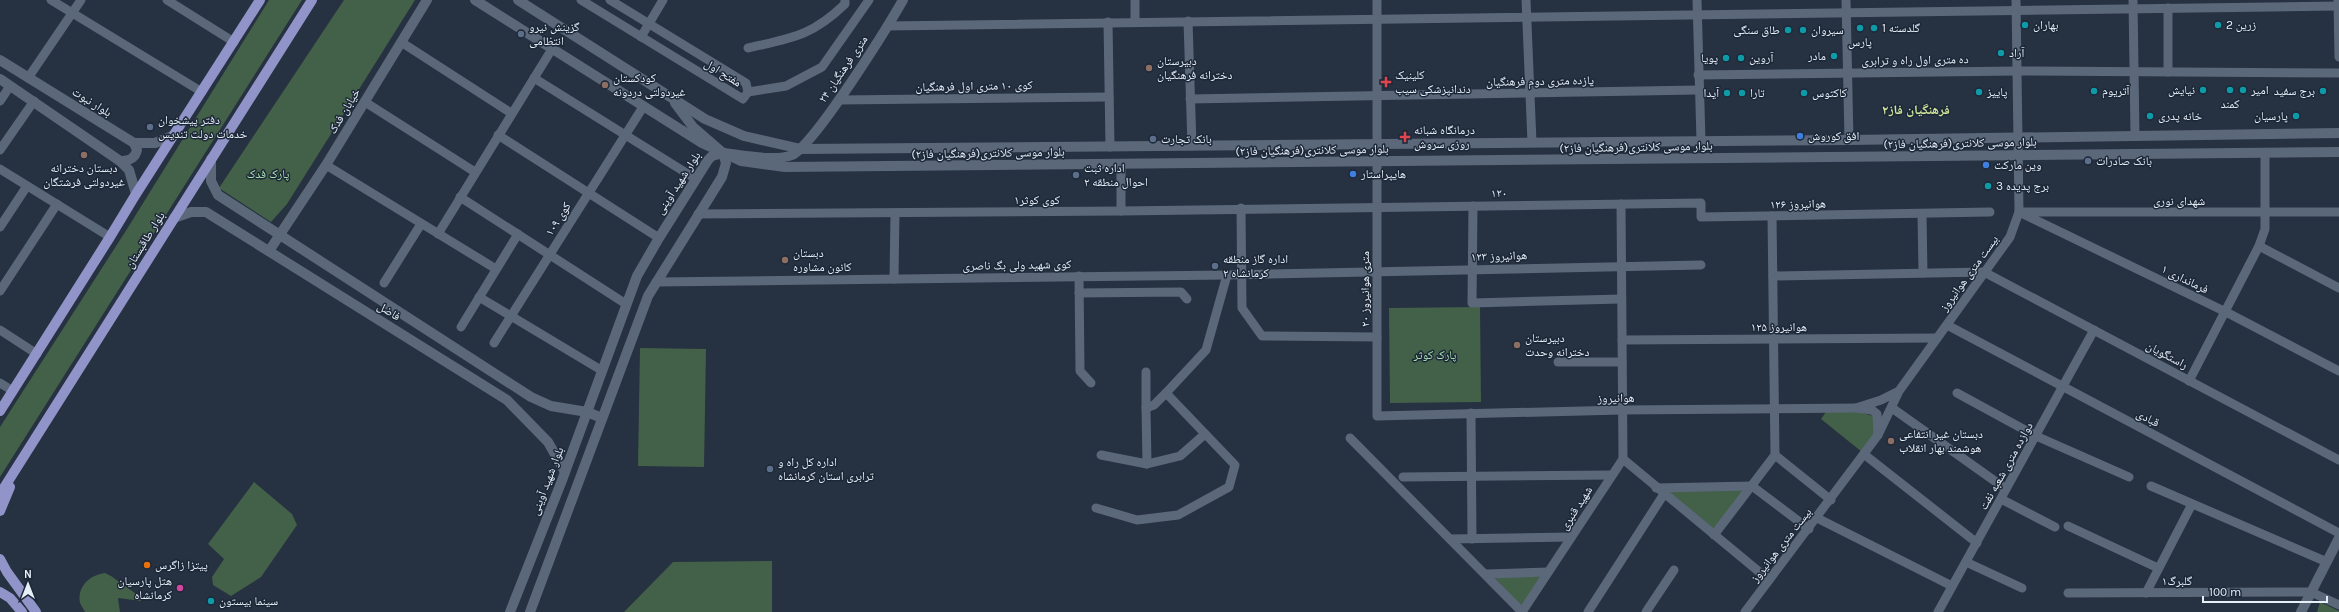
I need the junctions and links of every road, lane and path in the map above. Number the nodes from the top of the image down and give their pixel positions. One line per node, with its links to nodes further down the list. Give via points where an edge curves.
1 (51, 0): 25 (street)
2 (81, 0): 25 (street)
3 (167, 0): 36 (street)
4 (260, 0): 36 (main road)
5 (312, 0): 85 (main road, بلوار طاقبستان)
6 (427, 0): 37 (main road, خیابان فدک)
7 (475, 0): 39 (main road, بلوار موسی کلانتری(فرهنگیان فاز۲))
8 (518, 0): 59 (main road, بلوار موسی کلانتری(فرهنگیان فاز۲))
9 (581, 0): 35 (street, مفتح اول)
10 (610, 0): 33 (street, مفتح اول)
11 (663, 0): 33 (street)
12 (869, 0): 26 (street)
13 (903, 0): 34 (main road, ۲۴ متری فرهنگیان)
14 (1135, 0): 32 (street)
15 (1377, 0): 29 (street, ۲۰ متری هوانیروز)
16 (1526, 0): 28 (street)
17 (1697, 0): 27 (street)
18 (1846, 0): 24 (street)
19 (845, 2): 26 (street); 38 (street, via 826,22 796,38)
20 (2016, 4): 21 (street); 24 (street); 42 (street, بیست متری هوانیروز)
21 (2133, 4): 23 (street); 43 (street)
22 (2338, 4): 23 (street); 40 (street)
23 (2168, 8): 44 (street)
24 (1846, 12): 27 (street); 45 (street)
25 (73, 13): 48 (street); 53 (street)
26 (859, 15): 54 (street, via 822,67 786,86)
27 (1697, 16): 28 (street); 47 (street)
28 (1526, 17): 29 (street); 55 (street)
29 (1378, 18): 30 (street); 56 (street, ۲۰ متری هوانیروز)
30 (1188, 21): 32 (street); 58 (street)
31 (1108, 22): 32 (street); 34 (street); 57 (street)
32 (1135, 22)
33 (649, 24): 35 (street); 54 (street, مفتح اول, via 746,83)
34 (888, 26): 60 (main road, ۲۴ متری فرهنگیان)
35 (641, 37): 54 (street, مفتح اول, via 743,100)
36 (234, 42): 53 (main road)
37 (401, 42): 63 (main road, خیابان فدک); 65 (street)
38 (748, 48)
39 (552, 49): 49 (street); 64 (main road, بلوار موسی کلانتری(فرهنگیان فاز۲))
40 (2339, 57)
41 (0, 60): 48 (main road, بلوار نبوت)
42 (2016, 71): 43 (street, ده متری اول راه و ترابری); 45 (street, ده متری اول راه و ترابری); 71 (street, بیست متری هوانیروز)
43 (2133, 71): 44 (street, ده متری اول راه و ترابری); 70 (street)
44 (2168, 72): 46 (street, ده متری اول راه و ترابری)
45 (1848, 73): 47 (street, ده متری اول راه و ترابری); 72 (street)
46 (2339, 73)
47 (1698, 75): 52 (street)
48 (28, 78): 75 (main road, بلوار نبوت)
49 (534, 78): 65 (street); 69 (street)
50 (0, 79): 51 (main road)
51 (10, 86): 61 (street); 62 (main road)
52 (1698, 90): 55 (street, یازده متری دوم فرهنگیان); 73 (street)
53 (202, 92): 67 (main road)
54 (748, 92)
55 (1529, 93): 56 (street, یازده متری دوم فرهنگیان); 74 (street)
56 (1378, 96): 58 (street, یازده متری دوم فرهنگیان); 76 (street, ۲۰ متری هوانیروز)
57 (1109, 97): 60 (street, کوی ۱۰ متری اول فرهنگیان); 78 (street)
58 (1190, 99): 77 (street)
59 (673, 100): 80 (main road, بلوار موسی کلانتری(فرهنگیان فاز۲), via 705,119 744,136); 82 (main road, via 693,127)
60 (839, 100): 80 (main road, ۲۴ متری فرهنگیان)
61 (0, 101)
62 (34, 101): 79 (street); 86 (main road)
63 (365, 102): 88 (main road, خیابان فدک); 91 (street)
64 (643, 107): 69 (street, کوی ۱۰۹); 82 (main road, بلوار موسی کلانتری(فرهنگیان فاز۲))
65 (511, 113): 68 (street)
66 (2339, 133): 70 (main road, بلوار موسی کلانتری(فرهنگیان فاز۲))
67 (175, 134): 75 (main road, via 155,143); 95 (main road)
68 (498, 135): 91 (street); 94 (street)
69 (625, 135): 92 (street); 94 (street, کوی ۱۰۹)
70 (2135, 136): 71 (main road, بلوار موسی کلانتری(فرهنگیان فاز۲))
71 (2017, 137): 72 (main road, بلوار موسی کلانتری(فرهنگیان فاز۲)); 84 (street, بیست متری هوانیروز)
72 (1849, 140): 73 (main road, بلوار موسی کلانتری(فرهنگیان فاز۲))
73 (1701, 141): 74 (main road, بلوار موسی کلانتری(فرهنگیان فاز۲))
74 (1532, 142): 76 (main road, بلوار موسی کلانتری(فرهنگیان فاز۲))
75 (134, 143): 86 (main road, via 137,150 134,157 131,160)
76 (1377, 144): 77 (main road, بلوار موسی کلانتری(فرهنگیان فاز۲)); 87 (street, ۲۰ متری هوانیروز)
77 (1192, 146): 78 (main road, بلوار موسی کلانتری(فرهنگیان فاز۲))
78 (1110, 147): 80 (main road, بلوار موسی کلانتری(فرهنگیان فاز۲))
79 (0, 150)
80 (801, 150): 82 (main road, via 783,157)
81 (2339, 152): 83 (main road, بلوار موسی کلانتری(فرهنگیان فاز۲))
82 (723, 153): 89 (main road, بلوار موسی کلانتری(فرهنگیان فاز۲), via 741,161 765,166 802,169); 92 (main road, بلوار شهید آوینی, via 712,156); 107 (main road, via 726,163 722,177)
83 (2265, 153): 84 (main road, بلوار موسی کلانتری(فرهنگیان فاز۲)); 109 (street)
84 (2017, 155): 87 (main road, بلوار موسی کلانتری(فرهنگیان فاز۲)); 104 (street, بیست متری هوانیروز)
85 (211, 159): 111 (main road, بلوار طاقبستان); 114 (main road, فاضل, via 211,181 218,195)
86 (120, 161): 95 (main road, via 128,170)
87 (1377, 162): 89 (main road, بلوار موسی کلانتری(فرهنگیان فاز۲)); 100 (street, ۲۰ متری هوانیروز)
88 (326, 165): 112 (street); 114 (main road, خیابان فدک)
89 (1121, 165): 102 (street)
90 (0, 169): 93 (street)
91 (475, 172): 96 (street)
92 (696, 179): 118 (main road, بلوار شهید آوینی)
93 (27, 186): 97 (street); 113 (street)
94 (589, 193): 118 (street); 121 (street, کوی ۱۰۹)
95 (136, 194): 117 (main road)
96 (460, 197): 115 (street); 116 (street)
97 (57, 204): 117 (street); 137 (street)
98 (1621, 204): 99 (street, ۱۲۰); 110 (street, هوانیروز ۱۲۶, via 1701,202 1701,217); 123 (street)
99 (1473, 206): 100 (street, ۱۲۰); 124 (street)
100 (1377, 207): 101 (street, کوی کوثر۱); 126 (street, ۲۰ متری هوانیروز)
101 (1241, 208): 102 (street, کوی کوثر۱); 129 (street)
102 (1121, 212): 106 (street, کوی کوثر۱)
103 (1990, 212): 108 (street, هوانیروز ۱۲۶)
104 (2019, 212): 109 (street, شهدای نوری); 127 (street, بیست متری هوانیروز, via 2010,237); 143 (street, فرمانداری ۱)
105 (2339, 212): 109 (street, شهدای نوری)
106 (895, 213): 107 (street, کوی کوثر۱); 133 (street)
107 (698, 214): 134 (main road)
108 (1922, 214): 110 (street, هوانیروز ۱۲۶); 128 (street)
109 (2265, 214): 119 (street, via 2265,229)
110 (1772, 216): 132 (street)
111 (174, 218): 120 (main road, فاضل, via 191,212 206,212); 185 (main road, بلوار طاقبستان)
112 (421, 224): 115 (street); 135 (street)
113 (0, 228)
114 (281, 234): 120 (main road, خیابان فدک); 174 (main road, فاضل, via 531,397 561,409)
115 (438, 234): 125 (street)
116 (518, 234): 121 (street); 125 (street)
117 (110, 237): 154 (main road)
118 (658, 238): 142 (main road, بلوار شهید آوینی, via 637,276)
119 (2260, 246): 136 (street); 143 (street)
120 (269, 252): 189 (main road, فاضل, via 507,400 548,442)
121 (550, 255): 142 (street); 144 (street, کوی ۱۰۹)
122 (1701, 264): 123 (street, ۱۲۳ هوانیروز)
123 (1621, 265): 124 (street, ۱۲۳ هوانیروز); 141 (street)
124 (1472, 269): 126 (street, ۱۲۳ هوانیروز); 141 (street, via 1472,303)
125 (496, 270): 139 (street)
126 (1378, 271): 129 (street, کوی شهید ولی بگ ناصری); 149 (street, ۲۰ متری هوانیروز)
127 (1984, 272): 128 (street); 145 (street, بیست متری هوانیروز); 148 (street, راستگویان)
128 (1923, 273): 132 (street)
129 (1242, 274): 130 (street, کوی شهید ولی بگ ناصری); 149 (street, via 1242,308 1262,336)
130 (1227, 275): 131 (street, کوی شهید ولی بگ ناصری); 166 (street, via 1206,350)
131 (1079, 276): 133 (street, کوی شهید ولی بگ ناصری); 138 (street)
132 (1773, 276): 151 (street)
133 (894, 279): 134 (street, کوی شهید ولی بگ ناصری)
134 (656, 282): 177 (main road, via 648,296)
135 (384, 283)
136 (2339, 288)
137 (0, 291)
138 (1079, 293): 140 (street, via 1181,292); 162 (street, via 1080,371)
139 (479, 297): 144 (street); 146 (street)
140 (1187, 299)
141 (1621, 299): 152 (street)
142 (626, 304): 157 (main road, بلوار شهید آوینی)
143 (2226, 312): 158 (street, فرمانداری ۱); 160 (street)
144 (511, 316): 153 (street, کوی ۱۰۹); 157 (street)
145 (1947, 325): 150 (street, بیست متری هوانیروز); 163 (street, قبادی)
146 (461, 327)
147 (0, 330): 154 (street)
148 (2094, 330): 160 (street, راستگویان); 163 (street, دوازده متری شعبه نفت)
149 (1377, 336): 176 (street, ۲۰ متری هوانیروز)
150 (1937, 338): 151 (street, هوانیروز ۱۲۵); 165 (street, بیست متری هوانیروز)
151 (1774, 339): 152 (street, هوانیروز ۱۲۵); 169 (street)
152 (1622, 340): 156 (street)
153 (494, 343)
154 (37, 354): 164 (main road)
155 (1558, 362): 156 (street)
156 (1622, 362): 172 (street)
157 (601, 370): 174 (main road, بلوار شهید آوینی)
158 (2339, 371)
159 (1146, 372): 168 (street)
160 (2189, 381): 187 (street, راستگویان)
161 (0, 383): 164 (street)
162 (1091, 383)
163 (2063, 386): 180 (street, دوازده متری شعبه نفت); 209 (street, قبادی)
164 (14, 391): 173 (main road)
165 (1899, 391): 170 (street); 171 (street, بیست متری هوانیروز)
166 (1166, 393): 168 (street); 178 (street)
167 (1956, 393): 180 (street)
168 (1146, 408): 188 (street)
169 (1775, 408): 170 (street, هوانیروز); 172 (street, هوانیروز); 183 (street)
170 (1856, 408): 179 (street, via 1872,410 1877,414)
171 (1892, 408): 179 (street, بیست متری هوانیروز); 197 (street)
172 (1622, 410): 175 (street, هوانیروز); 186 (street)
173 (0, 411)
174 (587, 412): 177 (main road, فاضل); 189 (main road, بلوار شهید آوینی)
175 (1471, 413): 176 (street, هوانیروز); 191 (street)
176 (1377, 416)
177 (602, 418): 235 (main road)
178 (1205, 434): 188 (street, via 1180,456); 203 (street, via 1235,465 1229,487 1178,514 1136,520)
179 (1878, 435): 184 (street, بیست متری هوانیروز)
180 (2036, 436): 193 (street); 197 (street, دوازده متری شعبه نفت)
181 (1350, 438): 213 (street)
182 (1101, 455): 188 (street)
183 (1775, 455): 194 (street); 201 (street)
184 (1865, 455): 201 (street, بیست متری هوانیروز); 215 (street)
185 (22, 459): 198 (main road, بلوار طاقبستان); 204 (main road)
186 (1623, 459): 190 (street, شهید قنبری); 196 (street)
187 (2339, 460)
188 (1147, 464)
189 (565, 472): 234 (main road, بلوار شهید آوینی)
190 (1612, 474): 191 (street); 211 (street, شهید قنبری)
191 (1471, 476): 192 (street); 214 (street)
192 (1403, 477)
193 (2129, 477)
194 (1752, 486): 196 (street); 208 (street); 210 (street)
195 (2150, 486): 202 (street)
196 (1656, 488): 199 (street)
197 (2006, 489): 200 (street, دوازده متری شعبه نفت)
198 (0, 494)
199 (1664, 494): 210 (street); 237 (street)
200 (2001, 499): 207 (street); 215 (street, دوازده متری شعبه نفت)
201 (1831, 500): 205 (street, بیست متری هوانیروز)
202 (2192, 504): 218 (street); 219 (street)
203 (1096, 508)
204 (0, 511)
205 (1818, 518): 208 (street, بیست متری هوانیروز); 224 (street)
206 (2068, 526): 219 (street)
207 (2055, 527)
208 (1809, 529): 223 (street, بیست متری هوانیروز)
209 (2339, 532)
210 (1714, 535): 223 (street)
211 (1571, 537): 214 (street); 221 (street, شهید قنبری)
212 (2339, 538): 218 (main road)
213 (1450, 539): 214 (street); 222 (street)
214 (1472, 539)
215 (1977, 543): 217 (street, دوازده متری شعبه نفت)
216 (0, 560): 233 (main road)
217 (1966, 562): 224 (street, دوازده متری شعبه نفت); 225 (street)
218 (2327, 562): 227 (main road)
219 (2158, 568): 229 (street)
220 (1674, 570): 238 (street)
221 (1548, 572): 222 (street); 236 (street, شهید قنبری)
222 (1486, 574): 236 (street)
223 (1769, 580): 239 (street, بیست متری هوانیروز)
224 (1952, 586): 240 (street, دوازده متری شعبه نفت)
225 (2022, 588)
226 (0, 592): 232 (main road, via 10,598)
227 (2312, 592): 229 (street, گلبرگ۱); 230 (street); 231 (main road)
228 (2068, 593): 229 (street, گلبرگ۱)
229 (2146, 593)
230 (2339, 605)
231 (2303, 611)
232 (22, 612)
233 (36, 612)
234 (510, 612)
235 (530, 612)
236 (1522, 612)
237 (1588, 612)
238 (1646, 612)
239 (1745, 612)
240 (1938, 612)

